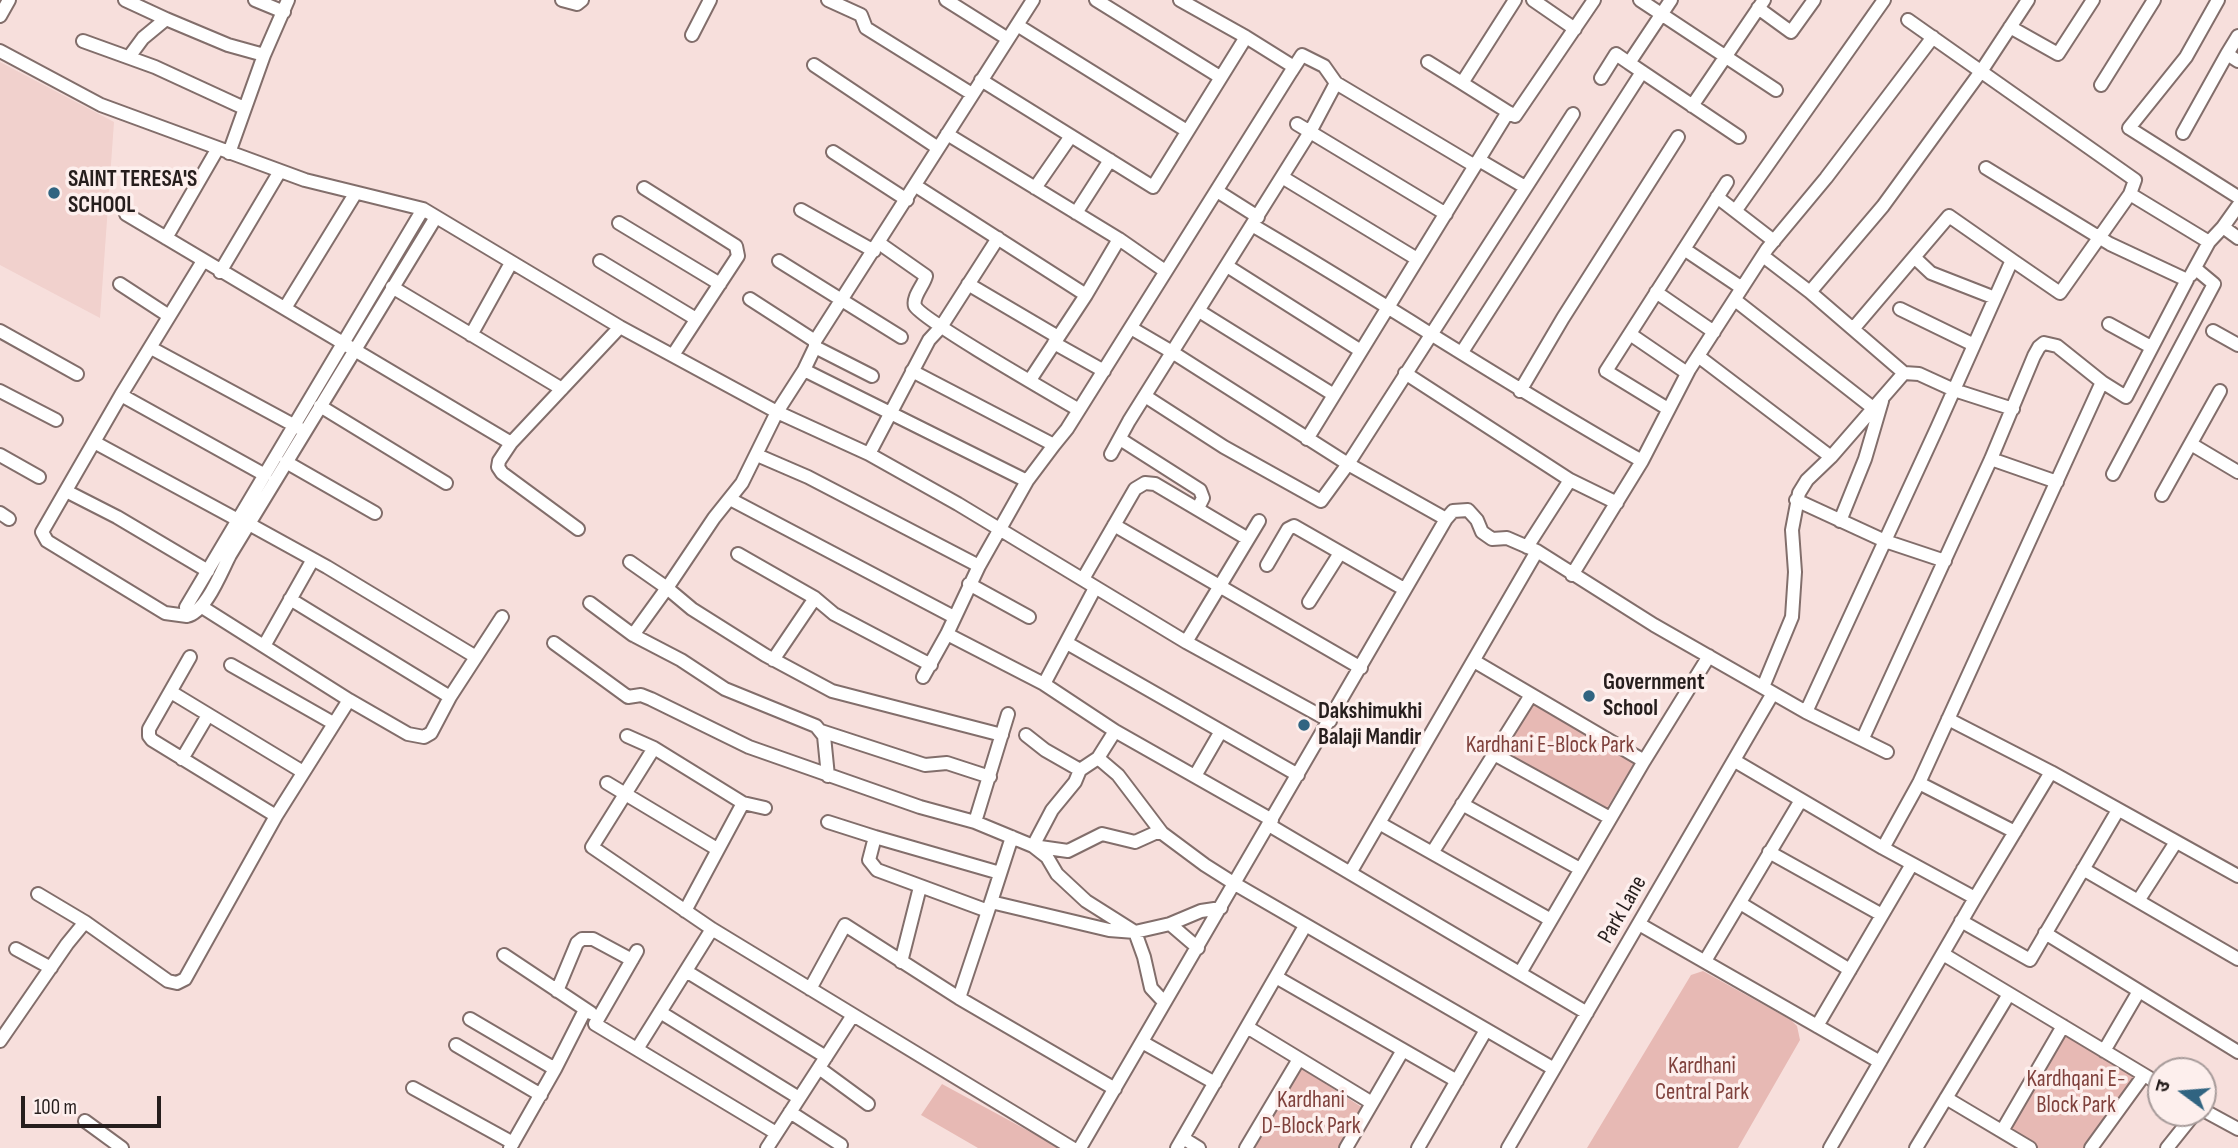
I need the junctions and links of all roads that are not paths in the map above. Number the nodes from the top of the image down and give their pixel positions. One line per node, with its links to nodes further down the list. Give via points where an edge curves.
1 (9, 0): 26 (street)
2 (125, 0): 27 (street)
3 (255, 0): 24 (street)
4 (562, 0): 5 (street, via 577,5)
5 (582, 0)
6 (710, 0): 32 (street)
7 (828, 0): 56 (street, via 861,15 866,28)
8 (946, 0): 36 (street)
9 (1033, 0): 29 (street)
10 (1096, 0): 49 (street)
11 (1180, 0): 34 (street)
12 (1515, 0): 53 (street)
13 (1533, 0): 31 (street)
14 (1594, 0): 31 (street)
15 (1640, 0): 25 (street)
16 (1671, 0): 25 (street)
17 (1814, 0): 23 (street, via 1791,32)
18 (1884, 0): 91 (street)
19 (2028, 0): 30 (street)
20 (2092, 0): 30 (street, via 2058,54)
21 (2154, 0): 54 (street)
22 (2218, 0): 86 (street, via 2186,57 2129,128)
23 (1761, 4): 40 (street)
24 (286, 6): 39 (street)
25 (1662, 15): 40 (street); 44 (street)
26 (0, 16)
27 (166, 19): 39 (street); 41 (street, via 148,32)
28 (1908, 20): 35 (street)
29 (1017, 25): 36 (street); 62 (street)
30 (2010, 27): 46 (street)
31 (1574, 29): 59 (street, via 1515,116)
32 (692, 35)
33 (2238, 36): 42 (street)
34 (1245, 37): 48 (street, via 1294,67); 49 (street)
35 (1933, 37): 46 (street); 104 (street)
36 (1008, 38): 51 (street)
37 (83, 41): 41 (street)
38 (0, 51): 70 (street, via 101,105)
39 (264, 55): 58 (street)
40 (1726, 56): 55 (street); 57 (street)
41 (129, 57): 58 (street)
42 (2233, 57): 64 (street)
43 (1428, 62): 53 (street)
44 (1629, 63): 47 (street); 50 (street, via 1616,54)
45 (814, 65): 69 (street)
46 (1982, 70): 84 (street, via 2135,180); 127 (street, via 1883,206)
47 (1642, 72): 57 (street); 160 (street)
48 (1290, 74): 52 (street, via 1302,55 1324,66); 82 (street)
49 (1220, 77): 62 (street)
50 (1601, 78)
51 (981, 80): 56 (street); 66 (street)
52 (1336, 83): 63 (street); 73 (street)
53 (1462, 83): 59 (street)
54 (2101, 85)
55 (1776, 90)
56 (972, 94): 65 (street)
57 (1692, 106): 68 (street)
58 (243, 108): 70 (street)
59 (1508, 112): 73 (street)
60 (1573, 114): 79 (street)
61 (1297, 124): 63 (street)
62 (1186, 131): 72 (street, via 1153,187)
63 (1310, 132): 76 (street); 94 (street)
64 (2183, 133)
65 (947, 134): 69 (street); 81 (street)
66 (1071, 135): 72 (street); 81 (street)
67 (1678, 136): 176 (street)
68 (1739, 137)
69 (938, 148): 78 (street)
70 (223, 151): 75 (street); 100 (street)
71 (834, 152): 87 (street)
72 (1110, 159): 92 (street)
73 (1477, 163): 79 (street); 94 (street)
74 (1986, 169): 99 (street)
75 (280, 171): 83 (street); 119 (street)
76 (1282, 177): 96 (street); 110 (street)
77 (1727, 182): 85 (street)
78 (916, 186): 87 (street); 102 (street)
79 (1525, 187): 147 (street)
80 (644, 188): 122 (street, via 736,246 738,256)
81 (1035, 188): 92 (street)
82 (1217, 191): 96 (street); 118 (street)
83 (355, 194): 89 (street); 133 (street)
84 (2130, 194): 99 (street); 105 (street)
85 (1717, 197): 91 (street); 107 (street)
86 (2238, 197)
87 (907, 200): 106 (street)
88 (2238, 206): 98 (street)
89 (423, 209): 95 (street); 155 (street)
90 (801, 210): 106 (street)
91 (1736, 210): 104 (street)
92 (1076, 213): 103 (street)
93 (126, 214): 100 (street)
94 (1446, 214): 110 (street)
95 (436, 217): 115 (street); 124 (street)
96 (1255, 221): 116 (street); 134 (street)
97 (619, 223): 122 (street)
98 (2223, 227): 101 (street); 105 (street)
99 (2098, 237): 111 (street, via 2060,293); 120 (street)
100 (166, 238): 112 (street)
101 (2238, 238)
102 (998, 239): 123 (street); 128 (street)
103 (1119, 239): 118 (street); 128 (street)
104 (1774, 241): 108 (street)
105 (2209, 242): 117 (street)
106 (876, 247): 132 (street); 141 (street, via 926,276 914,303)
107 (1684, 249): 125 (street); 126 (street)
108 (1763, 256): 125 (street); 127 (street)
109 (1914, 257): 111 (street, via 1949,216); 129 (street, via 1931,273); 143 (street)
110 (1417, 259): 134 (street)
111 (2012, 260): 129 (street)
112 (203, 261): 119 (street); 137 (street)
113 (600, 261): 138 (street)
114 (779, 261): 132 (street)
115 (511, 263): 140 (street); 149 (street)
116 (1227, 266): 136 (street); 158 (street)
117 (2196, 269): 120 (street); 187 (street, via 2214,284)
118 (1165, 271): 142 (street)
119 (220, 272): 133 (street)
120 (2187, 281): 156 (street)
121 (120, 284): 137 (street)
122 (720, 284): 138 (street)
123 (968, 284): 141 (street); 151 (street)
124 (392, 287): 149 (street); 155 (street)
125 (1742, 288): 131 (street)
126 (1656, 292): 146 (street); 148 (street)
127 (1810, 292): 143 (street)
128 (1086, 295): 151 (street)
129 (1995, 298): 153 (street)
130 (750, 299): 152 (street)
131 (1735, 300): 146 (street); 184 (street)
132 (841, 301): 150 (street); 152 (street)
133 (285, 308): 155 (street)
134 (1387, 308): 147 (street); 158 (street)
135 (1900, 309): 153 (street)
136 (1199, 311): 159 (street); 179 (street)
137 (169, 316): 157 (street)
138 (696, 320): 161 (street)
139 (2109, 324): 156 (street)
140 (620, 327): 161 (street); 173 (street)
141 (941, 327): 164 (street); 171 (street)
142 (1130, 328): 159 (street); 165 (street)
143 (1853, 329): 168 (street)
144 (0, 331): 169 (street)
145 (2213, 331): 154 (street)
146 (1714, 332): 162 (street)
147 (1430, 334): 160 (street); 166 (street)
148 (1630, 334): 167 (street); 185 (street, via 1606,371)
149 (471, 335): 173 (street)
150 (901, 337)
151 (1056, 340): 165 (street); 171 (street)
152 (815, 344): 163 (street); 170 (street)
153 (1974, 345): 174 (street)
154 (2238, 345)
155 (348, 346): 183 (street); 192 (street); 196 (street)
156 (2151, 347): 182 (street)
157 (151, 348): 178 (street); 192 (street)
158 (1361, 351): 179 (street)
159 (1172, 352): 180 (street); 194 (street)
160 (1462, 352): 176 (street)
161 (673, 355): 189 (street)
162 (1698, 356): 167 (street); 203 (street)
163 (804, 370): 189 (street); 190 (street)
164 (912, 371): 190 (street); 198 (street)
165 (1104, 371): 188 (street)
166 (1405, 373): 207 (street); 212 (street)
167 (1687, 373): 185 (street)
168 (1904, 373): 174 (street, via 1919,374); 181 (street)
169 (77, 374)
170 (872, 376)
171 (1030, 380): 188 (street)
172 (2102, 382): 182 (street); 186 (street, via 2057,346 2044,343); 214 (street)
173 (562, 389): 196 (street)
174 (1954, 390): 186 (street); 231 (street)
175 (0, 391): 191 (street)
176 (1520, 391): 205 (street)
177 (2220, 391): 197 (street)
178 (121, 395): 195 (street); 210 (street)
179 (1334, 395): 194 (street)
180 (1145, 396): 193 (street); 207 (street, via 1317,501)
181 (1883, 397): 184 (street); 225 (street)
182 (2126, 397): 187 (street)
183 (320, 405): 192 (street); 215 (street)
184 (1873, 408): 203 (street)
185 (1668, 409): 205 (street)
186 (2012, 409): 204 (street)
187 (2148, 409): 209 (street)
188 (1079, 410): 198 (street)
189 (777, 412): 199 (street); 200 (street)
190 (890, 412): 200 (street); 213 (street)
191 (56, 420)
192 (299, 428): 206 (street); 210 (street)
193 (1120, 439): 201 (street); 221 (street, via 1200,490 1203,498)
194 (1307, 439): 207 (street)
195 (94, 442): 216 (street); 226 (street)
196 (511, 443): 229 (street, via 499,461 502,473)
197 (2191, 444): 208 (street); 217 (street)
198 (1054, 445): 213 (street)
199 (757, 454): 218 (street); 239 (street)
200 (869, 454): 228 (street)
201 (1111, 454)
202 (0, 455): 211 (street)
203 (1831, 457): 219 (street, via 1807,480)
204 (1991, 459): 214 (street); 236 (street)
205 (1642, 461): 220 (street)
206 (286, 462): 222 (street); 226 (street)
207 (1348, 464): 223 (street)
208 (2238, 472)
209 (2113, 474)
210 (265, 475): 226 (street)
211 (39, 477)
212 (1570, 480): 220 (street); 232 (street)
213 (1027, 481): 228 (street)
214 (2057, 482): 280 (street)
215 (446, 483)
216 (66, 491): 240 (street); 252 (street, via 42,536 165,613)
217 (2162, 495)
218 (730, 499): 245 (street); 254 (street)
219 (1796, 500): 225 (street); 272 (street, Park Lane, via 1792,617)
220 (1617, 503): 241 (street)
221 (1198, 508): 227 (street, via 1145,483 1135,489); 230 (street)
222 (374, 513)
223 (1446, 519): 232 (street, via 1453,511 1468,510 1492,539 1507,538); 247 (street)
224 (1259, 521): 230 (street)
225 (1840, 521): 231 (street)
226 (243, 522): 235 (street); 240 (street); 252 (street)
227 (1114, 525): 242 (street); 244 (street)
228 (1000, 528): 239 (street); 242 (street)
229 (578, 529)
230 (1248, 539): 244 (street)
231 (1885, 541): 236 (street); 277 (street)
232 (1532, 549): 241 (street); 266 (street)
233 (1340, 552): 238 (street, via 1290,526); 247 (street); 250 (street)
234 (738, 554): 248 (street)
235 (312, 561): 249 (street); 264 (street)
236 (1945, 561): 289 (street)
237 (630, 562): 245 (street)
238 (1267, 565)
239 (979, 566): 243 (street)
240 (208, 571): 252 (street, via 186,607)
241 (1572, 575): 262 (street)
242 (1083, 579): 246 (street)
243 (969, 584): 254 (street); 255 (street)
244 (1220, 586): 258 (street); 269 (street)
245 (667, 588): 257 (street); 265 (street)
246 (1096, 588): 258 (street); 260 (street)
247 (1404, 589): 269 (street)
248 (815, 598): 265 (street); 268 (street, via 834,614)
249 (290, 599): 261 (street); 275 (street)
250 (1309, 602)
251 (590, 603): 257 (street)
252 (192, 613): 261 (street)
253 (502, 617): 264 (street)
254 (954, 617): 256 (street)
255 (1029, 617)
256 (947, 634): 268 (street); 271 (street)
257 (634, 635): 285 (street, via 725,688 808,722)
258 (1186, 642): 281 (street)
259 (554, 643): 300 (street, via 628,697 641,695 749,747)
260 (1067, 643): 271 (street); 284 (street)
261 (264, 646): 276 (street)
262 (1709, 656): 272 (street); 295 (street)
263 (190, 657): 273 (street)
264 (476, 657): 275 (street)
265 (773, 660): 288 (street, via 832,691)
266 (1474, 661): 274 (street); 317 (street)
267 (231, 665): 282 (street)
268 (931, 665): 270 (street)
269 (1361, 668): 281 (street)
270 (923, 677)
271 (1044, 684): 283 (street)
272 (1768, 690): 277 (street); 296 (street, Park Lane)
273 (171, 692): 279 (street); 294 (street, via 149,736)
274 (1531, 695): 292 (street); 295 (street)
275 (450, 697): 276 (street, via 432,733 424,737 408,734)
276 (349, 700): 282 (street)
277 (1806, 712): 289 (street)
278 (1008, 714): 288 (street)
279 (208, 715): 294 (street); 298 (street)
280 (1948, 719): 299 (street); 305 (street)
281 (1330, 721): 301 (street)
282 (333, 723): 298 (street)
283 (1115, 731): 293 (street); 302 (street)
284 (1221, 731): 301 (street); 302 (street)
285 (821, 732): 300 (street); 303 (street, via 925,765 947,763)
286 (1026, 735): 297 (street)
287 (627, 736): 290 (street)
288 (1002, 736): 303 (street)
289 (1863, 738): 291 (street)
290 (654, 748): 306 (street); 308 (street)
291 (1887, 752)
292 (1494, 754): 309 (street); 313 (street)
293 (1098, 758): 297 (street); 319 (street, via 1118,775)
294 (182, 759): 312 (street)
295 (1644, 761): 313 (street)
296 (1735, 761): 307 (street); 348 (street, Park Lane)
297 (1080, 770): 323 (street)
298 (303, 772): 312 (street)
299 (2051, 772): 311 (street); 318 (street)
300 (828, 775): 315 (street)
301 (1298, 775): 316 (street)
302 (1195, 776): 316 (street)
303 (990, 777): 315 (street)
304 (607, 783): 306 (street)
305 (1919, 783): 318 (street); 324 (street)
306 (625, 794): 325 (street); 342 (street, via 592,847)
307 (1801, 800): 324 (street); 326 (street)
308 (743, 803): 310 (street); 325 (street)
309 (1462, 804): 327 (street); 329 (street)
310 (765, 808)
311 (2118, 810): 322 (street); 330 (street)
312 (276, 816): 346 (street, via 186,979 168,981)
313 (1610, 818): 329 (street)
314 (828, 822): 321 (street)
315 (975, 822): 320 (street)
316 (1271, 823): 332 (street); 334 (street)
317 (1379, 823): 327 (street); 332 (street)
318 (2015, 832): 337 (street)
319 (1162, 833): 323 (street, via 1135,842 1102,834 1068,850); 334 (street)
320 (1012, 837): 323 (street); 331 (street)
321 (875, 838): 331 (street); 335 (street, via 869,860 872,866)
322 (2176, 842): 333 (street); 338 (street)
323 (1033, 846): 351 (street, via 1086,901)
324 (1883, 848): 328 (street)
325 (717, 849): 342 (street)
326 (1769, 852): 339 (street); 343 (street)
327 (1432, 853): 344 (street)
328 (1912, 864): 337 (street); 343 (street)
329 (1580, 869): 344 (street)
330 (2083, 869): 338 (street); 352 (street)
331 (1000, 873): 340 (street)
332 (1350, 873): 363 (street)
333 (2238, 876)
334 (1236, 884): 341 (street); 349 (street)
335 (920, 887): 340 (street); 359 (street)
336 (38, 894): 346 (street)
337 (1975, 898): 345 (street)
338 (2138, 901): 357 (street)
339 (1740, 903): 358 (street); 361 (street)
340 (990, 906): 351 (street); 369 (street)
341 (1221, 908): 347 (street); 353 (street)
342 (685, 911): 350 (street)
343 (1882, 915): 361 (street)
344 (1551, 920): 363 (street)
345 (1961, 921): 352 (street, via 2030,960); 355 (street)
346 (85, 922): 360 (street)
347 (1170, 924): 351 (street); 353 (street)
348 (1639, 924): 358 (street); 373 (street, Park Lane)
349 (1306, 926): 364 (street); 380 (street)
350 (712, 929): 362 (street); 365 (street)
351 (1135, 932): 370 (street, via 1148,979)
352 (2045, 933): 367 (street)
353 (1198, 948): 370 (street)
354 (16, 949): 360 (street)
355 (1942, 954): 368 (street); 390 (street)
356 (504, 955): 366 (street)
357 (2238, 959)
358 (1705, 961): 377 (street)
359 (901, 962): 365 (street, via 845,925); 369 (street)
360 (51, 968): 381 (street)
361 (1850, 970): 377 (street)
362 (686, 971): 372 (street); 389 (street)
363 (1520, 973): 373 (street)
364 (1276, 977): 379 (street); 385 (street)
365 (810, 989): 374 (street)
366 (557, 991): 371 (street); 375 (street, via 582,939 635,955)
367 (2139, 991): 386 (street); 387 (street)
368 (2009, 994): 378 (street); 401 (street)
369 (958, 998): 398 (street)
370 (1164, 1002): 382 (street)
371 (585, 1010): 375 (street); 391 (street)
372 (660, 1012): 384 (street); 400 (street)
373 (1587, 1013): 392 (street, Park Lane)
374 (853, 1015): 389 (street); 416 (street)
375 (599, 1017): 384 (street, via 595,1024)
376 (470, 1019): 391 (street)
377 (1817, 1026): 390 (street)
378 (2063, 1026): 386 (street); 409 (street)
379 (1247, 1027): 388 (street); 396 (street)
380 (1486, 1030): 392 (street); 395 (street)
381 (0, 1041)
382 (1142, 1042): 396 (street); 398 (street)
383 (456, 1045): 399 (street)
384 (637, 1049): 410 (street)
385 (1403, 1050): 395 (street); 402 (street)
386 (2105, 1051): 393 (street)
387 (2238, 1052)
388 (1299, 1059): 402 (street); 419 (street)
389 (822, 1062): 400 (street); 403 (street)
390 (1880, 1062): 423 (street)
391 (555, 1069): 399 (street)
392 (1554, 1069): 422 (street, Park Lane)
393 (2144, 1075): 394 (street); 426 (street)
394 (2147, 1077)
395 (1457, 1081): 421 (street)
396 (1214, 1083): 411 (street)
397 (413, 1088): 412 (street)
398 (1115, 1089): 417 (street)
399 (541, 1095): 412 (street)
400 (799, 1098): 404 (street)
401 (1946, 1098): 409 (street); 424 (street)
402 (1372, 1103): 420 (street)
403 (868, 1104)
404 (790, 1112): 410 (street); 413 (street)
405 (2217, 1118): 408 (street)
406 (85, 1121): 414 (street)
407 (2183, 1127): 427 (street)
408 (2238, 1129)
409 (2002, 1131): 425 (street)
410 (776, 1133): 415 (street)
411 (1180, 1143): 418 (street)
412 (512, 1145)
413 (841, 1145)
414 (122, 1148)
415 (767, 1148)
416 (1072, 1148)
417 (1080, 1148)
418 (1199, 1148)
419 (1246, 1148)
420 (1346, 1148)
421 (1418, 1148)
422 (1508, 1148)
423 (1830, 1148)
424 (1916, 1148)
425 (2030, 1148)
426 (2091, 1148)
427 (2167, 1148)

